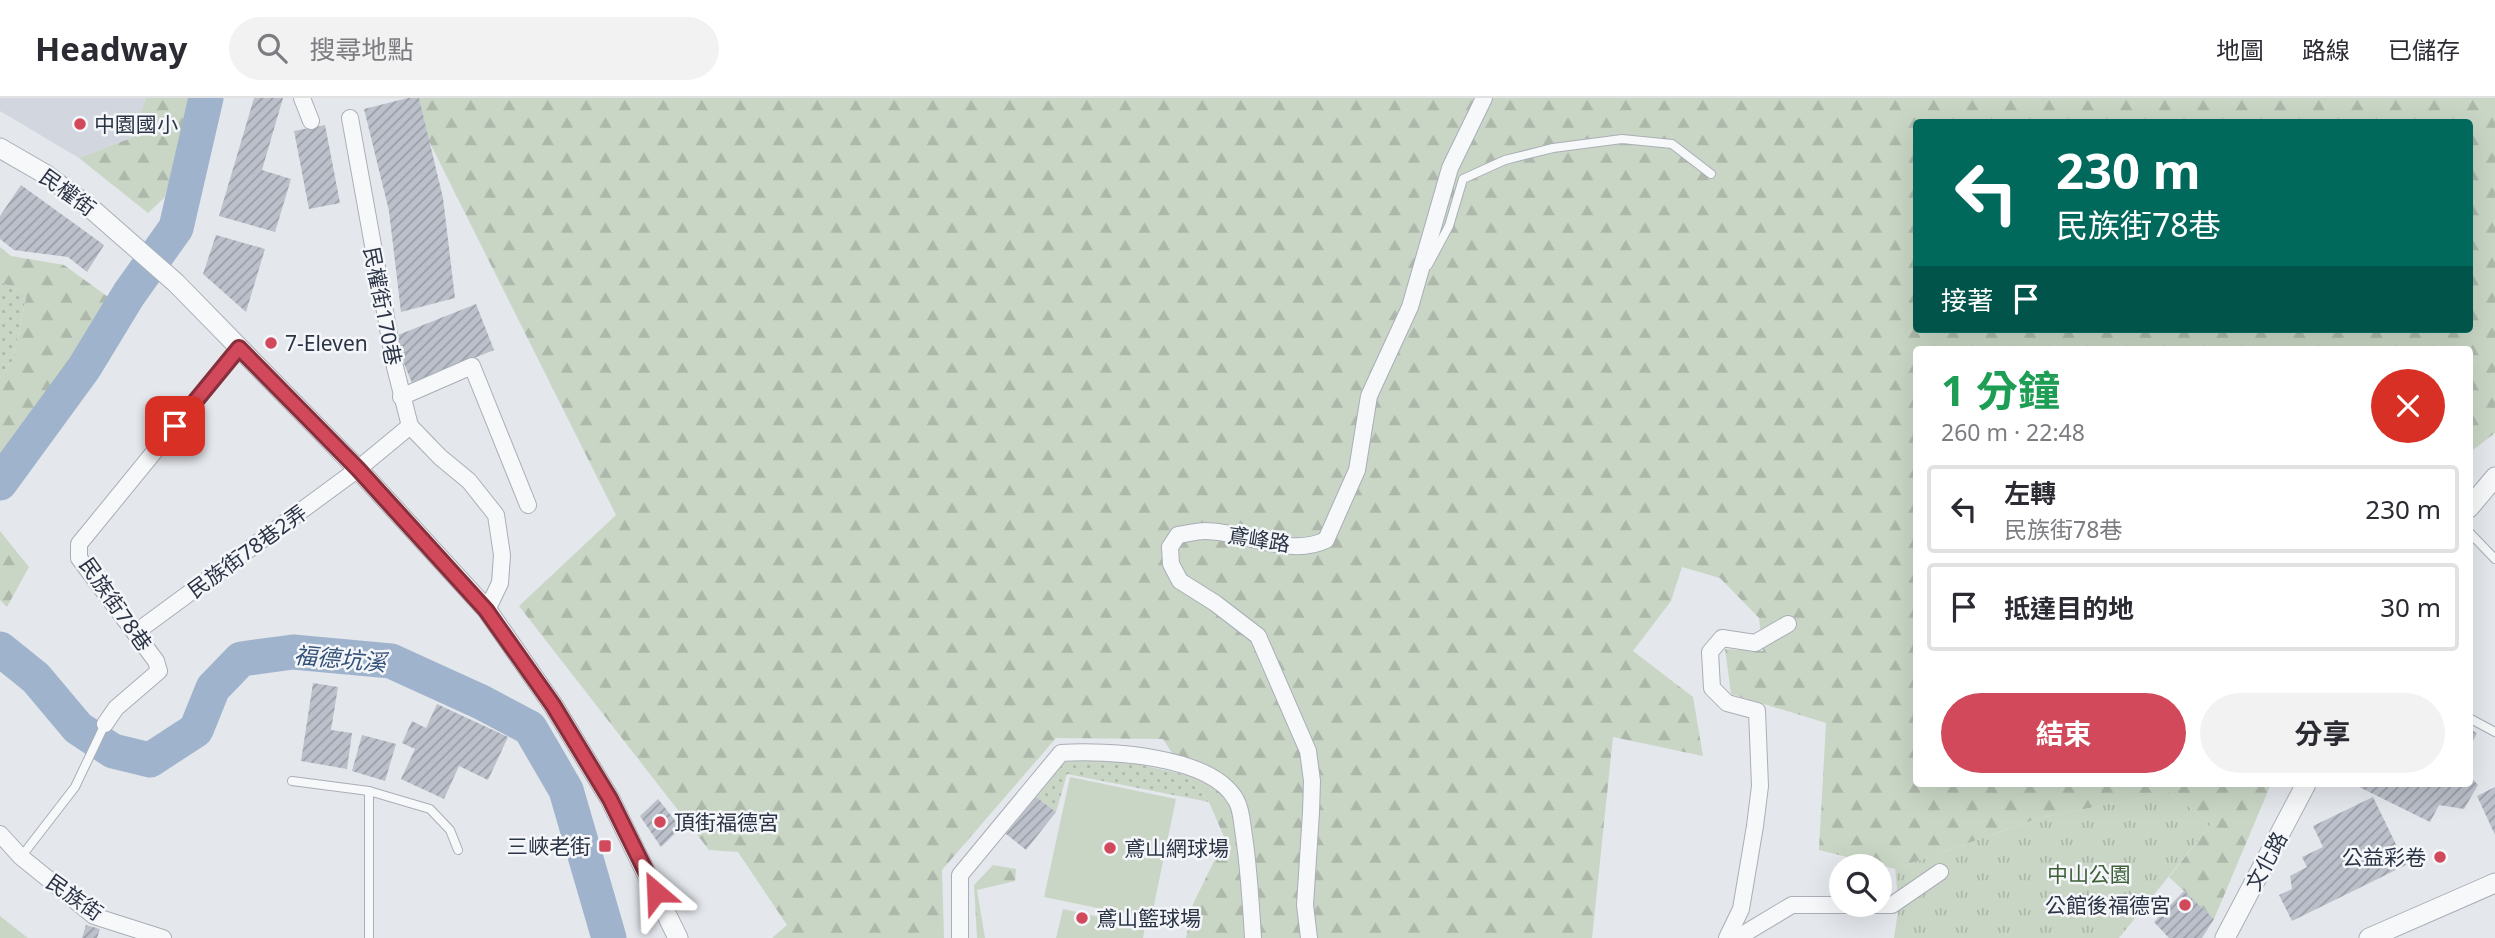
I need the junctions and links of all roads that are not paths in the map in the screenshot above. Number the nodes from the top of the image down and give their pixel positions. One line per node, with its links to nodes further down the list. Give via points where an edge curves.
1 (302, 98): 4 (street)
2 (1484, 98): 7 (street, 鳶峰路, via 1450,168)
3 (350, 118): 9 (street, 民權街170巷)
4 (311, 121)
5 (0, 148): 8 (street, 民權街, via 94,211 176,283)
6 (1711, 174): 7 (lane, via 1672,144 1622,139 1504,160 1463,178 1448,226)
7 (1414, 292): 36 (street, 鳶峰路, via 1370,396 1357,470 1326,540 1312,547 1206,531 1178,535 1170,547 1171,565 1180,581 1258,636 1308,751 1312,791 1305,905)
8 (239, 348): 11 (street); 19 (street, 民族街78巷, via 79,544 79,558)
9 (401, 397): 10 (street, 民權街170巷); 14 (street, via 472,366)
10 (410, 426): 11 (street); 17 (street, via 469,481 496,515 502,555 500,583)
11 (358, 469): 17 (street); 19 (street, 民族街78巷2弄)
12 (2495, 477): 13 (street)
13 (2473, 503)
14 (528, 505)
15 (2473, 537): 16 (lane)
16 (2495, 559)
17 (486, 610): 33 (street, via 553,705 610,799)
18 (1788, 624): 37 (street, via 1755,643 1722,638 1710,652 1712,688 1727,703 1757,710 1760,786 1755,826 1741,909)
19 (135, 633): 21 (street, 民族街78巷, via 159,671 116,708)
20 (2473, 720): 22 (lane)
21 (105, 724): 28 (lane, via 75,787)
22 (2495, 732)
23 (292, 781): 25 (lane)
24 (2304, 787): 39 (street, 文化路)
25 (369, 791): 27 (lane, via 430,809 450,830); 32 (lane)
26 (0, 834): 28 (street, 民族街)
27 (458, 850)
28 (21, 857): 31 (street, 民族街, via 94,916)
29 (1940, 872): 38 (street, via 1892,905 1792,905)
30 (2495, 883): 40 (street)
31 (163, 938)
32 (369, 938)
33 (678, 938)
34 (960, 938): 35 (street, via 960,875 1061,753 1086,751 1123,752 1163,761 1204,772 1222,784 1236,800 1241,819)
35 (1253, 938)
36 (1309, 938)
37 (1727, 938)
38 (1737, 938)
39 (2225, 938)
40 (2369, 938)

